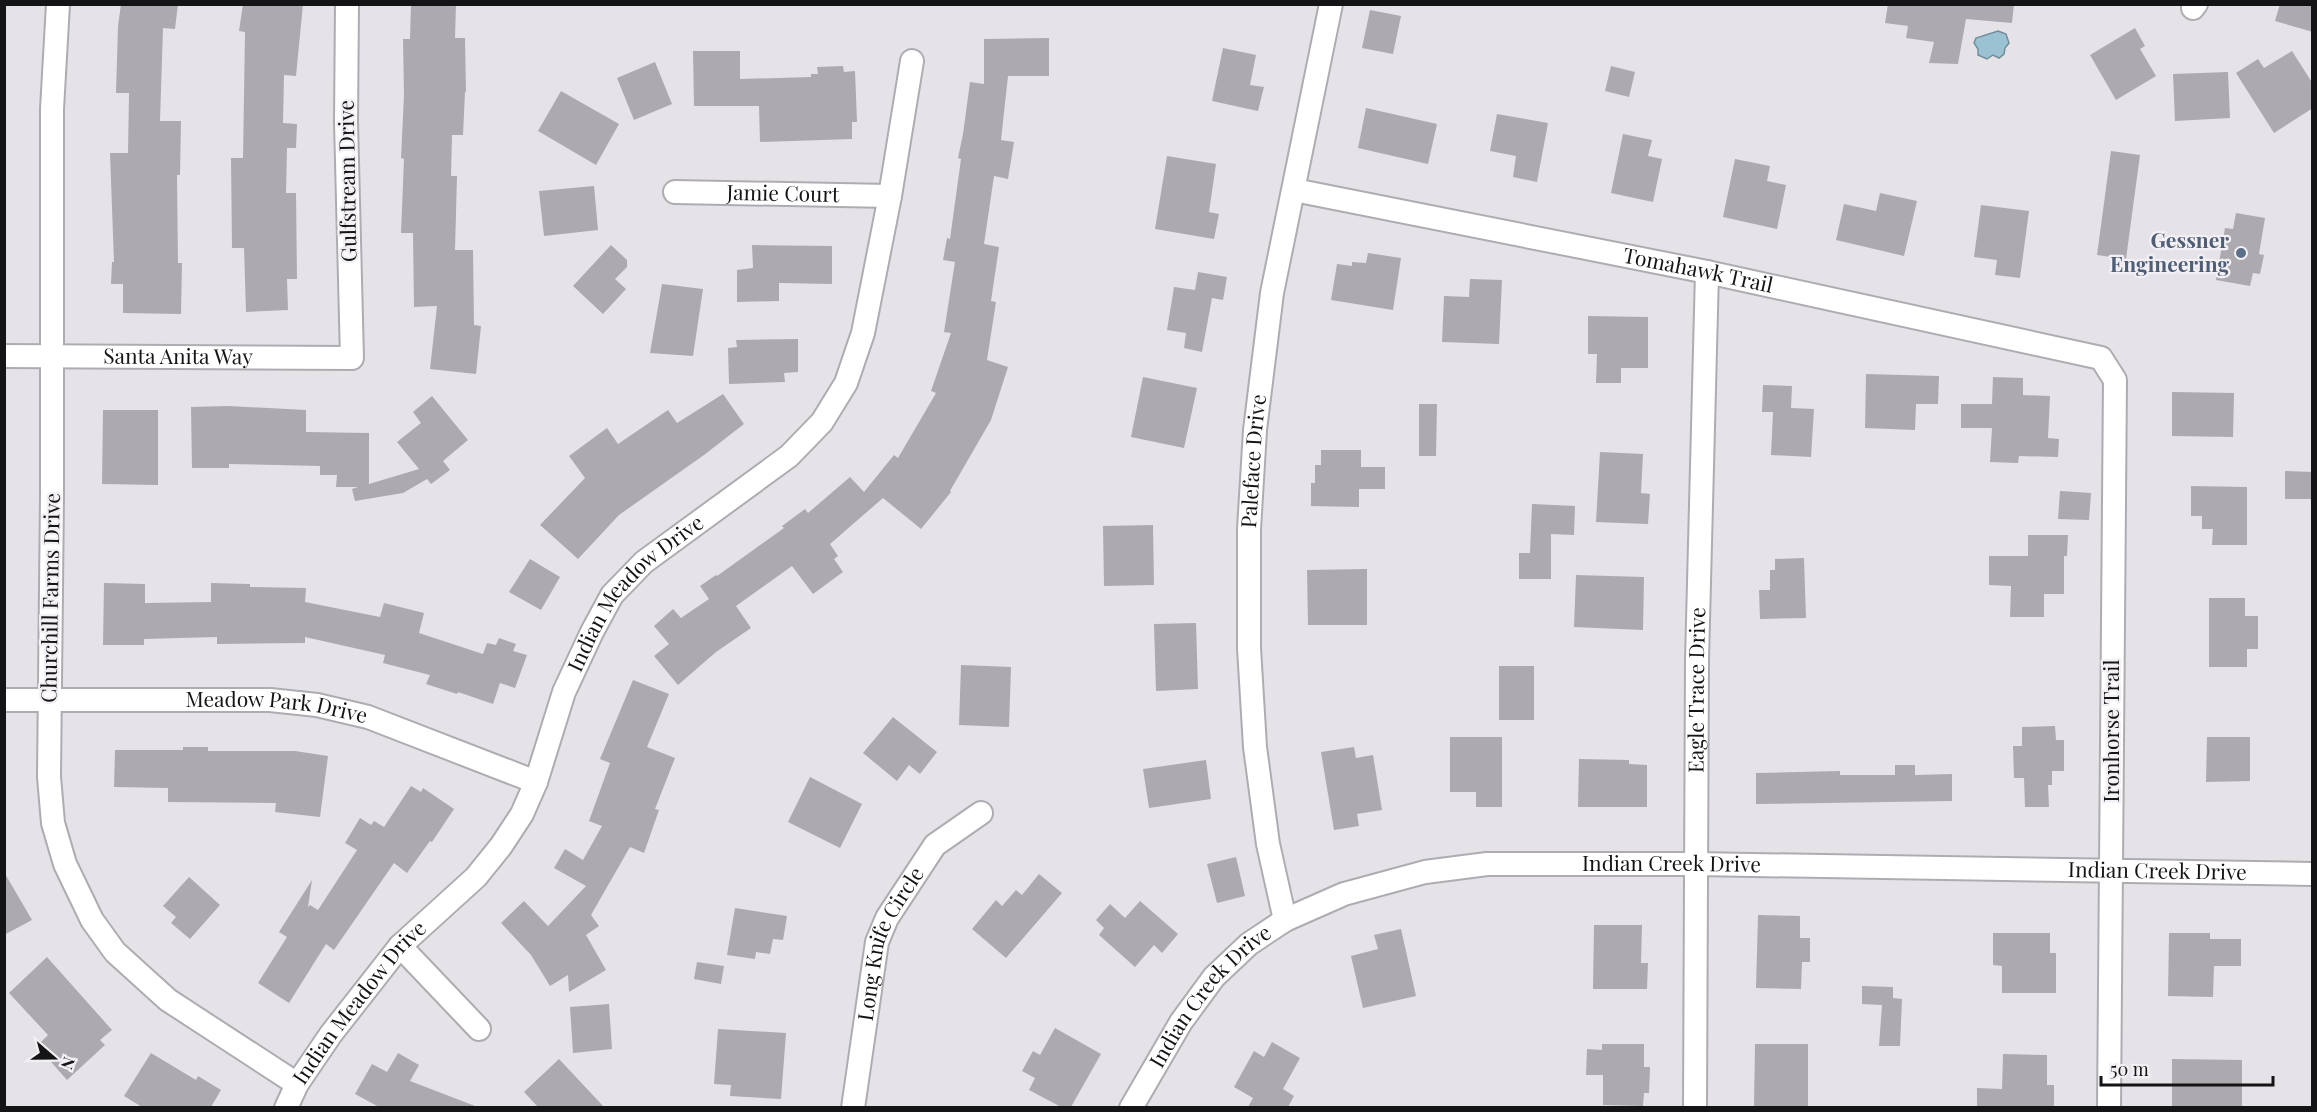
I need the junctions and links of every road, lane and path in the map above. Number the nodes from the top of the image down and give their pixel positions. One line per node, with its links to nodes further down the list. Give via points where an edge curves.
1 (58, 4): 10 (street, Churchill Farms Drive, via 52,109)
2 (347, 4): 11 (street, Gulfstream Drive)
3 (1331, 4): 5 (street, Paleface Drive)
4 (912, 61): 7 (street, Indian Meadow Drive)
5 (1294, 190): 8 (street, Tomahawk Trail); 20 (street, Paleface Drive, via 1272,293 1255,430 1249,529 1249,648 1255,747)
6 (675, 192): 7 (street, Jamie Court)
7 (890, 196): 15 (street, Indian Meadow Drive, via 863,333 846,382 822,422 789,456 644,562 612,595 564,692)
8 (1707, 272): 12 (street, Tomahawk Trail); 17 (street, Eagle Trace Drive)
9 (4, 356): 10 (street, Santa Anita Way)
10 (53, 356): 11 (street, Santa Anita Way); 13 (street, Churchill Farms Drive)
11 (352, 358)
12 (2101, 358): 18 (street, Ironhorse Trail, via 2115,380)
13 (50, 699): 14 (street, Meadow Park Drive); 15 (street, Meadow Park Drive, via 270,700 317,705 368,717); 23 (street, Churchill Farms Drive, via 53,823 65,864 92,920 115,952 168,1000)
14 (4, 700)
15 (536, 782): 21 (street, Indian Meadow Drive, via 522,814 476,877)
16 (981, 813): 25 (street, Long Knife Circle, via 935,845 887,918 877,942)
17 (1695, 864): 18 (street, Indian Creek Drive); 20 (street, Indian Creek Drive, via 1466,866 1384,882 1344,894); 27 (street, Eagle Trace Drive)
18 (2111, 870): 19 (street, Indian Creek Drive); 28 (street, Ironhorse Trail)
19 (2313, 874)
20 (1285, 920): 26 (street, Indian Creek Drive, via 1249,944 1214,977 1181,1022)
21 (400, 946): 22 (street); 23 (street, Indian Meadow Drive)
22 (480, 1029)
23 (297, 1084): 24 (street, Indian Meadow Drive)
24 (286, 1107)
25 (853, 1107)
26 (1131, 1107)
27 (1695, 1107)
28 (2109, 1107)

